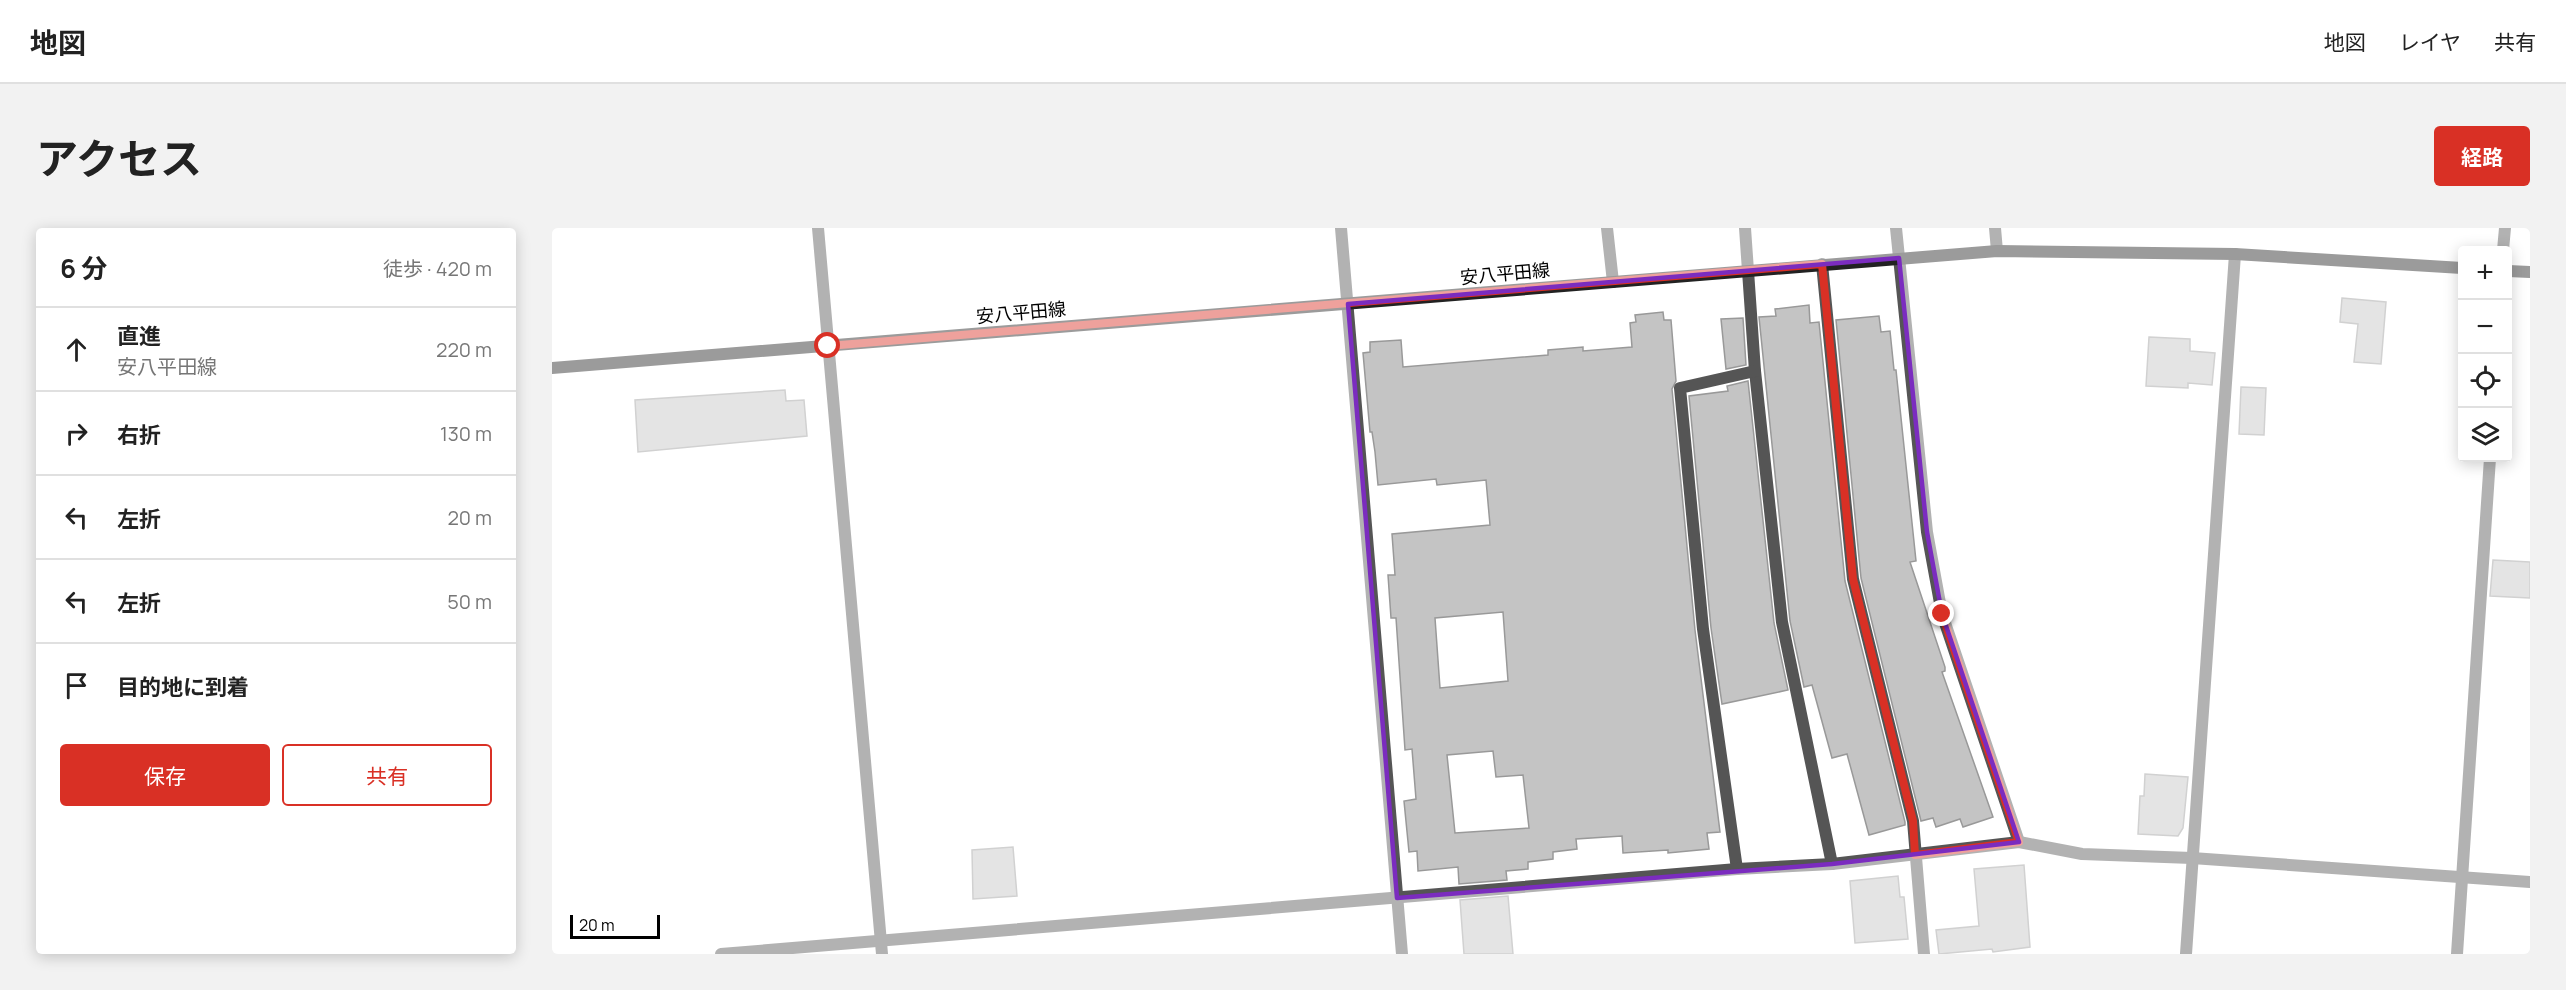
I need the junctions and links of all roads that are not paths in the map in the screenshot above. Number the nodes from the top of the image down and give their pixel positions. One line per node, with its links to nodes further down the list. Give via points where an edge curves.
1 (818, 228): 19 (street)
2 (1341, 228): 18 (street)
3 (1607, 228): 17 (street)
4 (1745, 228): 14 (street)
5 (1896, 228): 11 (street)
6 (1995, 228): 9 (street)
7 (2505, 228): 8 (street)
8 (2503, 246)
9 (1997, 251): 10 (main road, 安八平田線); 11 (main road, 安八平田線)
10 (2235, 254): 13 (main road, 安八平田線); 25 (street)
11 (1899, 258): 12 (main road, 安八平田線); 23 (street, via 1927,532 1942,614)
12 (1822, 264): 14 (main road, 安八平田線); 24 (street, via 1853,579 1913,821)
13 (2458, 268)
14 (1749, 271): 17 (main road, 安八平田線); 21 (street)
15 (2512, 271): 16 (main road)
16 (2530, 272)
17 (1612, 282): 18 (main road, 安八平田線)
18 (1348, 304): 19 (main road, 安八平田線); 30 (street)
19 (828, 346): 20 (main road, 安八平田線); 31 (street)
20 (552, 368)
21 (1755, 371): 26 (street, via 1782,622); 27 (street, via 1680,388 1703,629)
22 (2490, 462): 28 (street)
23 (2019, 842): 24 (street); 25 (street, via 2082,854)
24 (1915, 855): 26 (street); 35 (street)
25 (2192, 858): 28 (street); 36 (street)
26 (1832, 864): 27 (street)
27 (1737, 869): 30 (street)
28 (2462, 877): 29 (street); 37 (street)
29 (2530, 882)
30 (1397, 898): 31 (street); 34 (street)
31 (881, 940): 32 (street); 33 (street)
32 (721, 954)
33 (882, 954)
34 (1402, 954)
35 (1924, 954)
36 (2186, 954)
37 (2457, 954)

